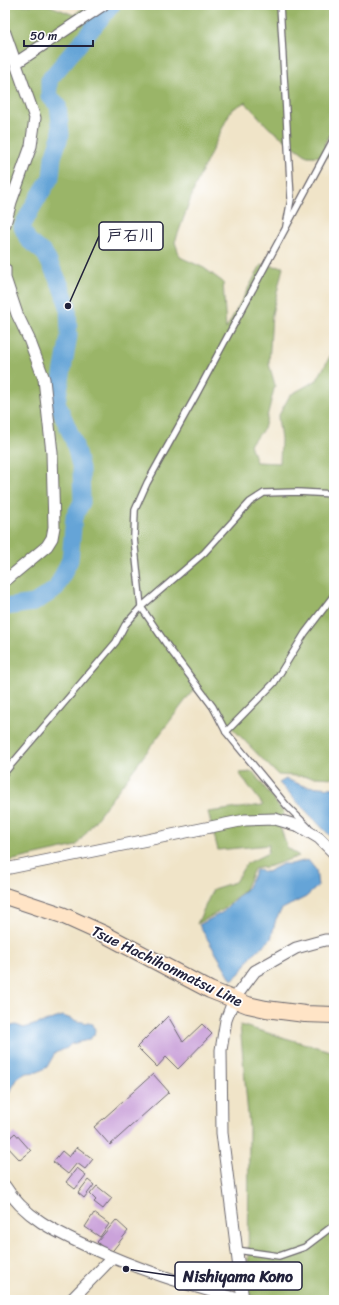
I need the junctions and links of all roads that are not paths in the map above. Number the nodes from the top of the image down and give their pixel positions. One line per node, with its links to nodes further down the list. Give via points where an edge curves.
1 (103, 5): 4 (street)
2 (280, 5): 7 (lane, via 291,199)
3 (5, 33): 4 (street)
4 (16, 63): 6 (street, via 35,118 31,146)
5 (334, 138): 7 (lane)
6 (6, 219)
7 (285, 232): 13 (lane, via 147,483 135,510 134,538)
8 (5, 269): 9 (street)
9 (5, 278): 11 (street, via 44,379 52,453 54,528 47,546)
10 (334, 494): 13 (lane, via 264,493 250,502 204,554)
11 (5, 581)
12 (334, 595): 14 (lane, via 305,633 274,683)
13 (141, 607): 14 (lane, via 213,707); 15 (lane, via 125,625 116,642)
14 (226, 732): 16 (lane, via 287,806)
15 (5, 772)
16 (319, 838): 17 (street); 18 (street, via 299,826 275,819 245,820)
17 (334, 853)
18 (5, 869)
19 (5, 896): 21 (main road, Tsue Hachihonmatsu Line, via 69,918 210,990)
20 (334, 940): 21 (street, via 296,948 255,971)
21 (234, 999): 22 (main road, Tsue Hachihonmatsu Line, via 266,1009 311,1015); 25 (street, via 226,1020 220,1050 222,1133)
22 (334, 1015)
23 (5, 1186): 26 (street, via 20,1205 38,1220 64,1236)
24 (334, 1225): 25 (lane, via 305,1247 279,1256)
25 (237, 1250): 28 (street)
26 (112, 1258): 27 (street); 28 (street)
27 (71, 1300)
28 (242, 1300)

